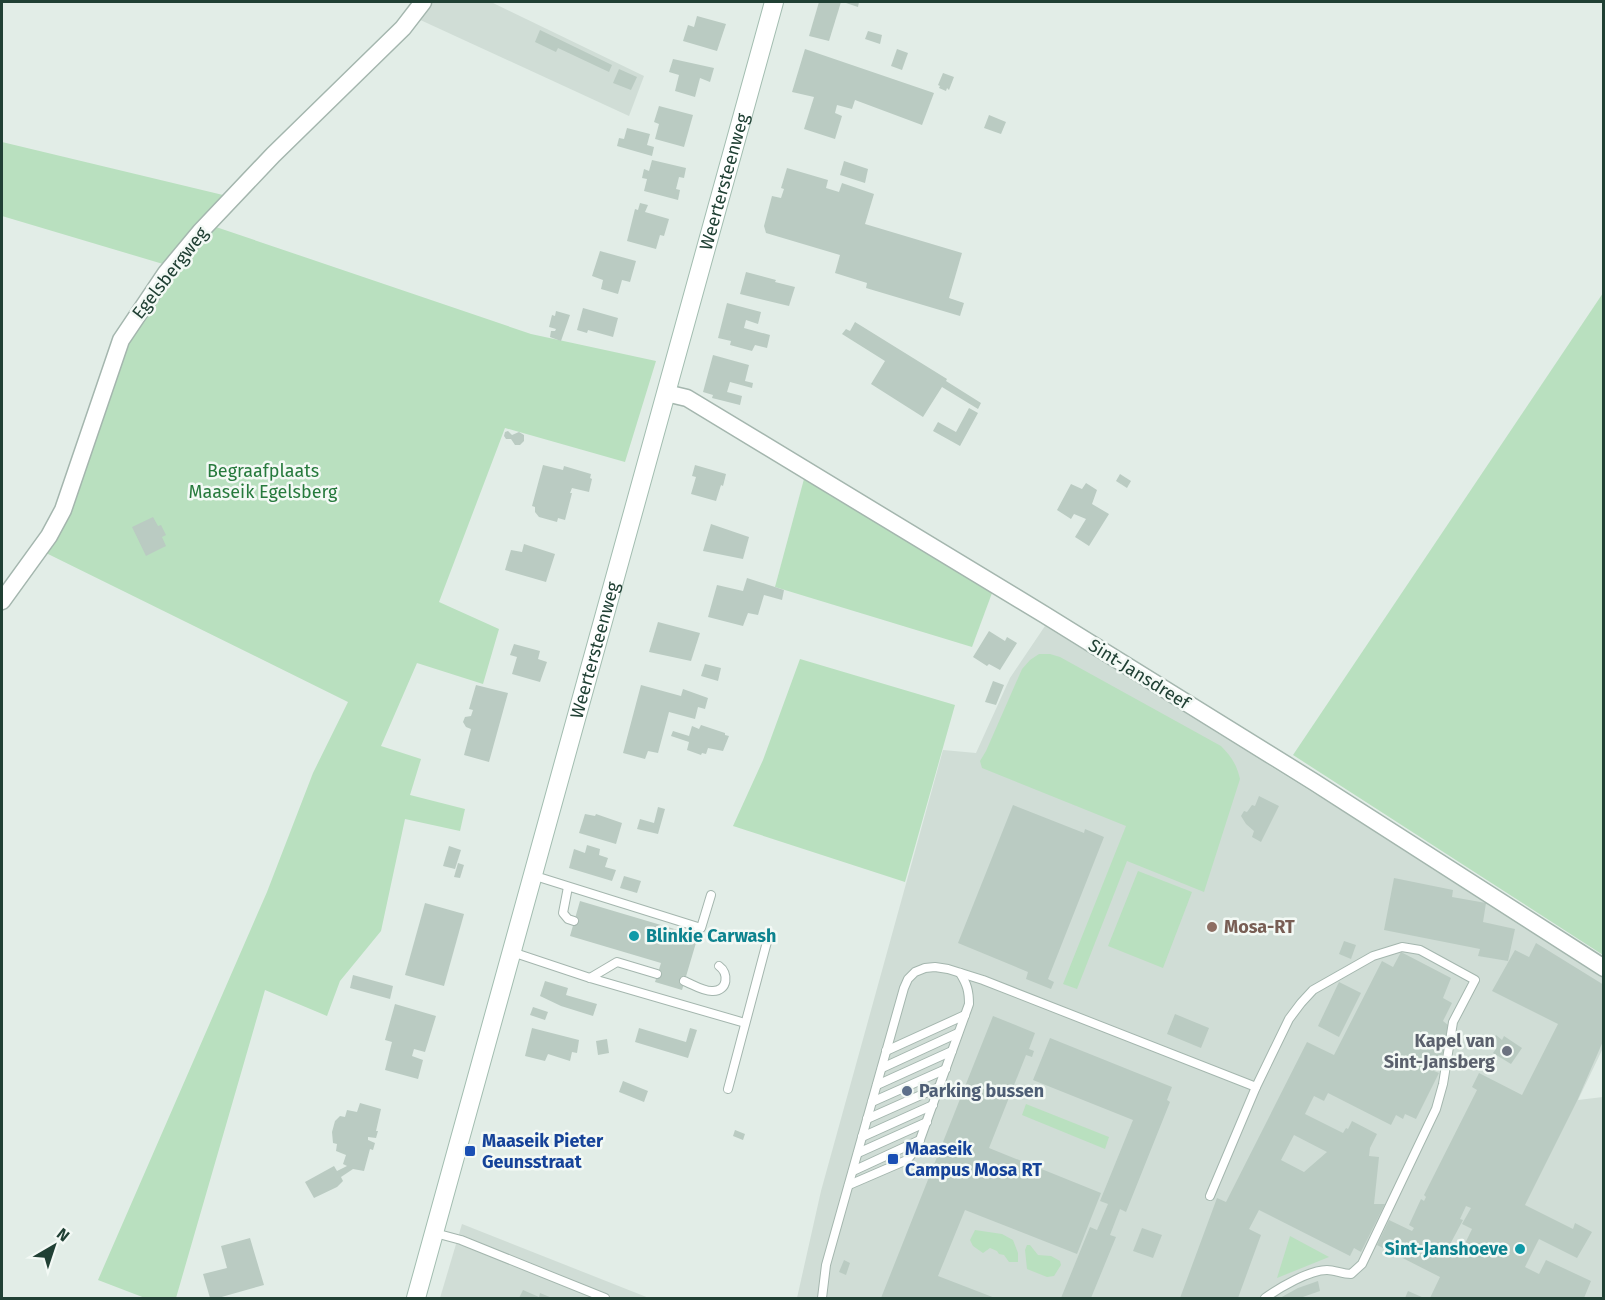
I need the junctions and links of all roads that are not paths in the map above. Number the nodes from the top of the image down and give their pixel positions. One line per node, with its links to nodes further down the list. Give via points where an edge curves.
1 (423, 2): 4 (street, Egelsbergweg, via 404,28 273,155 166,273 121,340 63,510)
2 (774, 2): 3 (main road, Weertersteenweg)
3 (666, 393): 5 (main road, Weertersteenweg); 12 (street, Sint-Jansdreef, via 687,398 1045,615)
4 (2, 601)
5 (532, 875): 6 (lane); 10 (main road, Weertersteenweg)
6 (568, 887): 7 (lane, via 701,928); 8 (lane, via 563,913)
7 (711, 895)
8 (574, 921)
9 (768, 938): 18 (lane)
10 (511, 952): 15 (lane); 38 (main road, Weertersteenweg)
11 (719, 966): 16 (lane, via 726,977 720,990 710,991)
12 (1604, 968)
13 (959, 973): 17 (lane, via 969,993); 20 (lane, via 925,968 908,979); 26 (lane)
14 (657, 974): 15 (lane, via 617,962)
15 (590, 978): 18 (lane)
16 (684, 981)
17 (965, 1015): 19 (lane); 20 (lane)
18 (745, 1023): 27 (lane)
19 (958, 1033): 21 (lane); 22 (lane)
20 (886, 1051): 22 (lane)
21 (952, 1051): 23 (lane); 24 (lane)
22 (882, 1068): 24 (lane)
23 (946, 1069): 25 (lane); 28 (lane)
24 (877, 1085): 28 (lane)
25 (939, 1087): 29 (lane); 30 (lane)
26 (1256, 1087): 37 (lane); 42 (lane, via 1289,1019 1301,1003 1320,986 1374,956 1402,947 1420,950 1475,980 1453,1022 1436,1109 1362,1264 1350,1274 1320,1270)
27 (728, 1089)
28 (872, 1102): 30 (lane)
29 (933, 1104): 31 (lane); 32 (lane)
30 (867, 1119): 32 (lane)
31 (927, 1122): 33 (lane); 34 (lane)
32 (862, 1137): 34 (lane)
33 (920, 1140): 35 (lane); 36 (lane, via 907,1160)
34 (858, 1154): 35 (lane)
35 (853, 1171): 36 (lane)
36 (849, 1185): 41 (lane, via 826,1265)
37 (1210, 1196)
38 (435, 1233): 39 (main road, Weertersteenweg); 40 (lane)
39 (416, 1299)
40 (605, 1299)
41 (822, 1299)
42 (1265, 1299)

